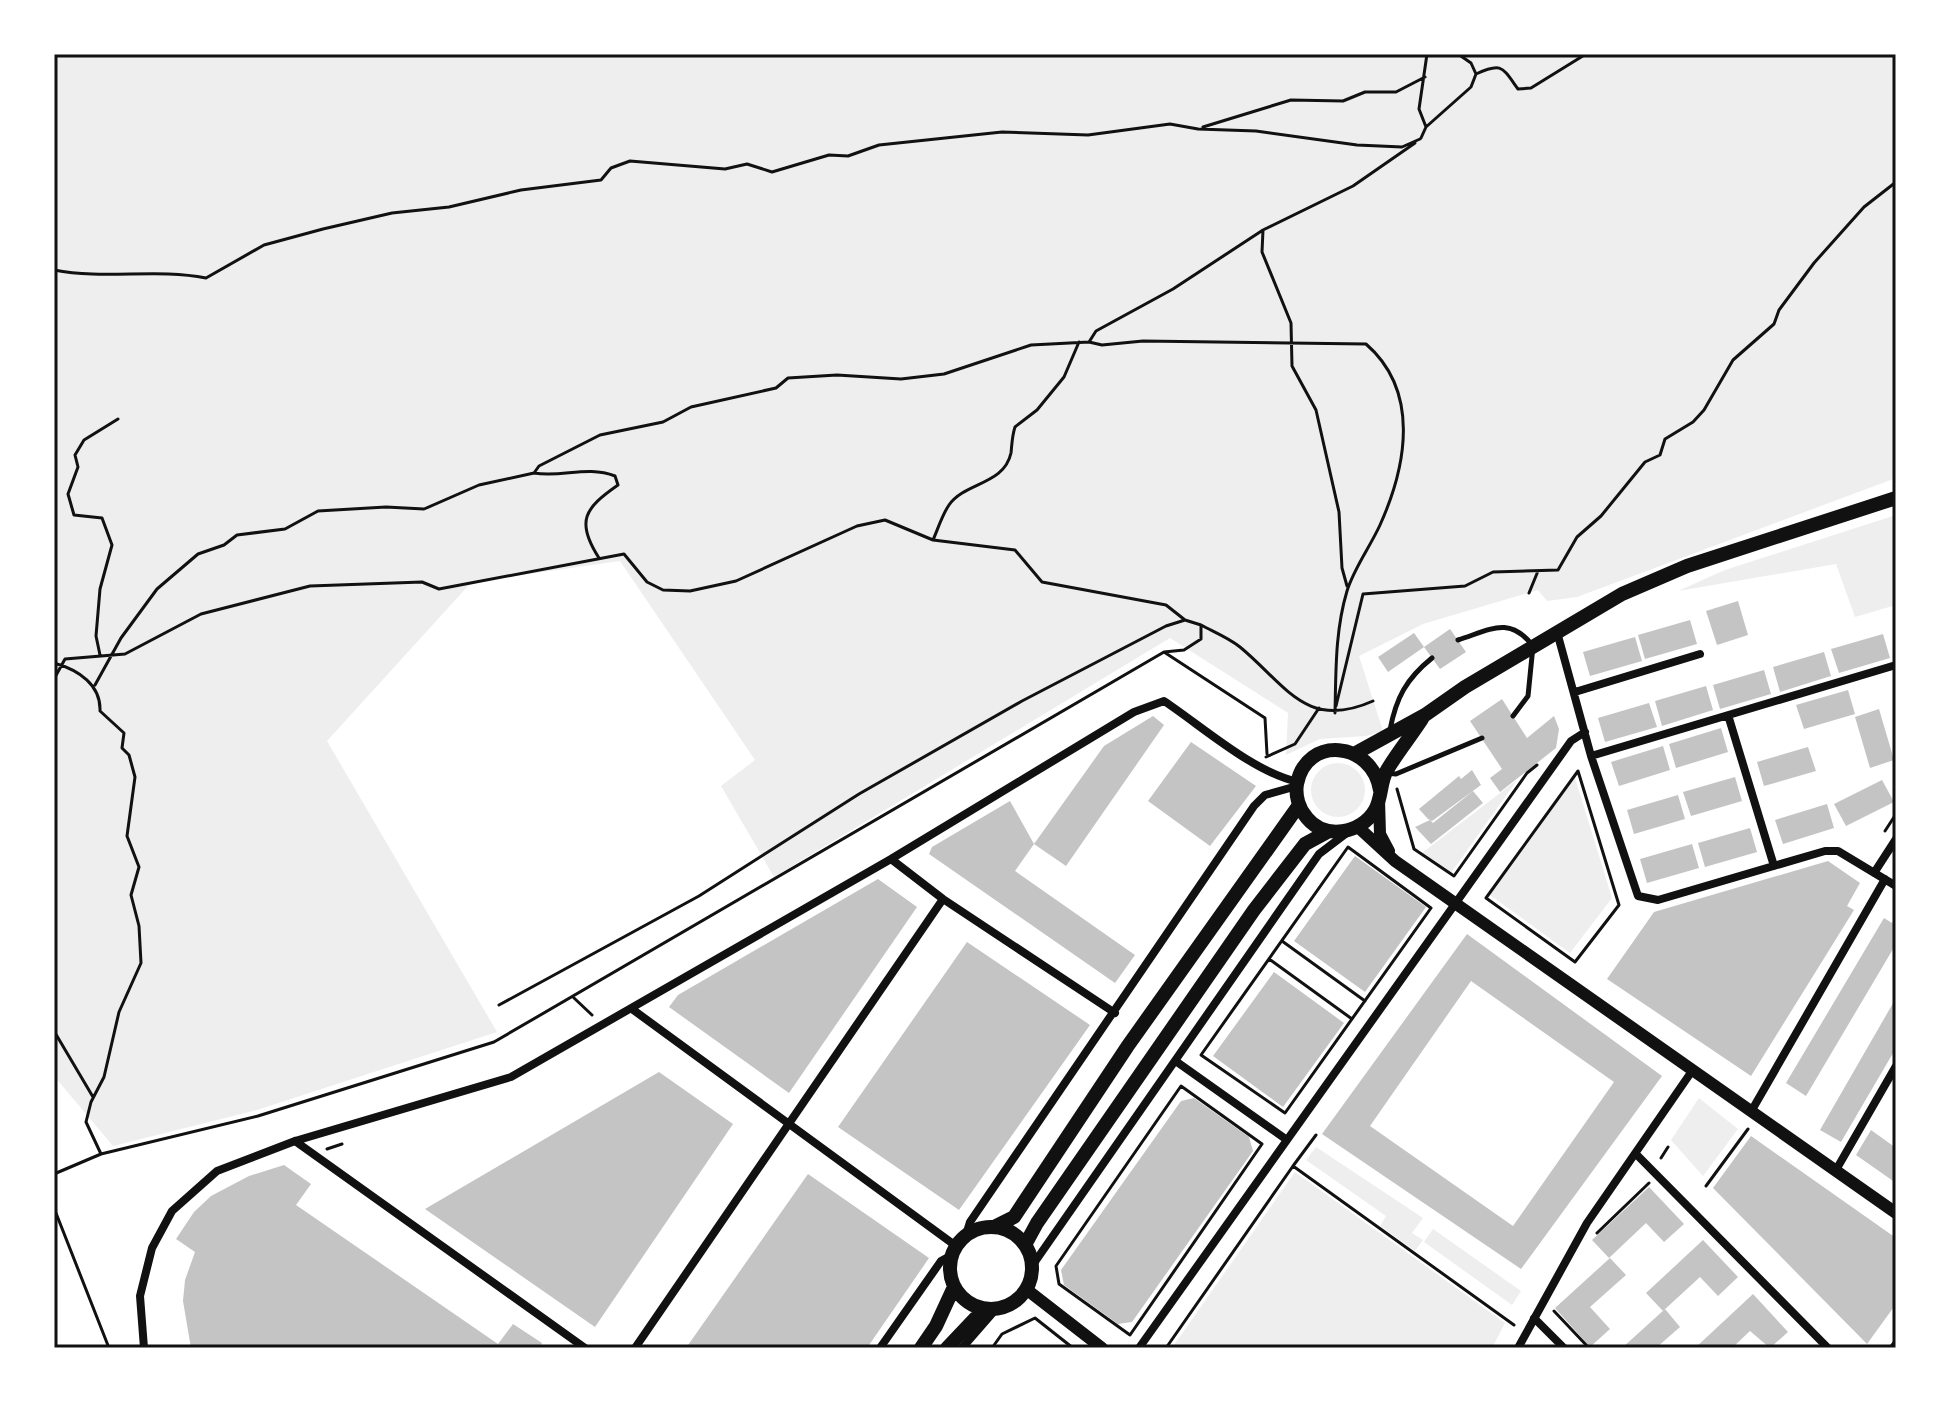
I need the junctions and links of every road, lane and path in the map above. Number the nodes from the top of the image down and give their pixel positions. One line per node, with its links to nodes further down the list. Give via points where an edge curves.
1 (1427, 54): 5 (path)
2 (1458, 54): 4 (path)
3 (1586, 54): 4 (path, via 1531,88 1518,89 1503,68)
4 (1476, 74): 6 (path, via 1471,87)
5 (1425, 77): 6 (path, via 1419,109); 7 (path, via 1396,92 1365,92 1343,101 1291,100)
6 (1426, 127): 8 (path)
7 (1198, 129): 8 (path, via 1392,147); 11 (path, via 1170,124 1088,135 969,134 879,145 772,172 747,164 725,169 630,161 611,168 601,180 392,213 264,245 206,278 180,272 83,275)
8 (1420, 139): 10 (path, via 1353,186)
9 (1896, 182): 20 (path, via 1864,207 1814,263 1774,324 1733,360 1704,410 1665,439 1660,455 1645,462 1577,537 1558,570)
10 (1263, 230): 13 (path, via 1096,331); 14 (path, via 1262,252)
11 (54, 270)
12 (1079, 342): 13 (path); 16 (path, via 1031,345 944,374 788,378 776,388 600,435); 18 (path, via 1064,377 1015,427 1011,454 998,472 949,504)
13 (1089, 342): 14 (path)
14 (1294, 343): 21 (path, via 1292,366 1316,410 1339,512); 21 (path, via 1366,344 1385,361 1397,386 1403,431 1400,472)
15 (118, 419): 31 (path, via 84,440 75,455 78,467 68,494 74,515 102,518 112,545 100,589)
16 (534, 473): 19 (path, via 600,470 615,476 618,485 590,505 585,521 588,542); 30 (path, via 479,485 424,509 318,511 285,529 237,535 198,554 157,589)
17 (1896, 498): 25 (main road, via 1687,566 1622,594)
18 (933, 540): 19 (path, via 885,520 857,526 736,581 690,591 663,590 647,582 624,554); 23 (path, via 1015,550 1042,582 1166,605)
19 (599, 558): 30 (path, via 454,588 422,582 310,586 201,614 125,654)
20 (1538, 571): 22 (path); 41 (path, via 1493,572 1465,586 1363,594)
21 (1348, 589): 41 (path, via 1337,636)
22 (1529, 593)
23 (1185, 620): 24 (path); 73 (path, via 1022,701 859,794 699,896)
24 (1201, 625): 28 (path, via 1201,639 1184,650); 40 (path, via 1238,645 1295,699)
25 (1557, 632): 27 (main road); 38 (street)
26 (1458, 640): 27 (lane, via 1503,626 1521,630)
27 (1533, 646): 42 (main road); 44 (lane, via 1528,696)
28 (1164, 652): 40 (path, via 1265,718 1267,755 1295,744); 89 (path, via 494,1042 258,1116)
29 (1700, 654): 38 (street)
30 (111, 655): 31 (path); 37 (path)
31 (100, 656): 34 (path)
32 (1432, 658): 46 (lane, via 1412,673 1398,694)
33 (54, 663): 34 (path)
34 (60, 664): 36 (path); 37 (path)
35 (1896, 665): 43 (street)
36 (54, 679)
37 (95, 685): 81 (path, via 101,694 100,711 124,733 122,748 135,777 127,836 139,867 131,895 141,963 119,1012 104,1077)
38 (1575, 692): 45 (street)
39 (1373, 701): 41 (path)
40 (1319, 708): 41 (path)
41 (1335, 713)
42 (1425, 715): 46 (main road); 51 (main road)
43 (1728, 715): 49 (street); 63 (street)
44 (1513, 716)
45 (1585, 732): 49 (street); 68 (street, via 1571,741)
46 (1389, 737): 48 (main road)
47 (1482, 738): 51 (lane, via 1396,774)
48 (1356, 753): 52 (main road, via 1334,749 1317,755 1305,765); 54 (main road, via 1373,768)
49 (1591, 756): 63 (street, via 1633,888 1648,901)
50 (1546, 757): 53 (path, via 1527,773 1454,876 1414,849)
51 (1385, 773): 54 (main road)
52 (1297, 784): 55 (main road); 61 (street, via 1258,766 1164,701 1134,712); 75 (street, via 1265,795 1254,806)
53 (1397, 789)
54 (1379, 794): 57 (main road, via 1368,820); 62 (street, via 1380,834)
55 (1299, 805): 58 (main road, via 1315,825); 99 (main road, via 1014,1217)
56 (1896, 814): 59 (path)
57 (1354, 829): 58 (main road); 62 (street); 78 (street, via 1319,854)
58 (1329, 831): 102 (main road, via 1305,844 1254,910)
59 (1881, 837)
60 (1896, 839): 64 (street)
61 (891, 859): 67 (street); 74 (street)
62 (1395, 861): 68 (street)
63 (1774, 866): 64 (street, via 1838,851)
64 (1874, 873): 65 (street)
65 (1885, 879): 66 (street); 82 (street)
66 (1896, 886)
67 (943, 899): 75 (street); 83 (street)
68 (1455, 904): 80 (street); 86 (street)
69 (1619, 905): 69 (path, via 1601,846 1578,771 1486,898 1575,962)
70 (1282, 941): 71 (path); 72 (path); 72 (path, via 1348,847 1431,908)
71 (1269, 959): 76 (path); 76 (path, via 1201,1055 1285,1113)
72 (1365, 1001): 76 (path)
73 (499, 1005)
74 (632, 1009): 83 (street); 87 (street, via 511,1077)
75 (1115, 1013): 101 (street)
76 (1352, 1019)
77 (54, 1031): 81 (path)
78 (1177, 1062): 86 (street); 103 (street)
79 (1896, 1066): 93 (street)
80 (1692, 1071): 82 (street); 90 (street)
81 (93, 1098): 89 (path, via 86,1122)
82 (1752, 1110): 93 (street)
83 (788, 1124): 101 (street); 115 (street)
84 (1748, 1129): 96 (path)
85 (1316, 1135): 92 (path)
86 (1287, 1140): 123 (street)
87 (295, 1141): 113 (street, via 217,1171 172,1211 143,1272 139,1319); 114 (street)
88 (1668, 1147): 91 (path)
89 (101, 1154): 94 (path)
90 (1636, 1154): 108 (street, via 1587,1223); 128 (street)
91 (1661, 1158)
92 (1293, 1166): 110 (path, via 1515,1323); 124 (path)
93 (1836, 1170): 98 (street)
94 (54, 1174)
95 (1649, 1183): 100 (path)
96 (1706, 1186)
97 (54, 1208): 112 (path)
98 (1896, 1213)
99 (994, 1227): 101 (main road); 102 (main road)
100 (1591, 1239)
101 (958, 1245): 104 (main road, via 950,1276); 116 (street)
102 (1025, 1245): 103 (main road)
103 (1032, 1266): 105 (main road)
104 (954, 1287): 106 (main road, via 972,1305); 117 (main road)
105 (1026, 1289): 106 (main road, via 1010,1304); 122 (street)
106 (990, 1309): 118 (main road); 119 (street)
107 (1552, 1309): 127 (path)
108 (1534, 1318): 125 (street); 126 (street)
109 (1118, 1326): 109 (path, via 1059,1284 1056,1266 1181,1086 1262,1144 1130,1335); 111 (path)
110 (1509, 1335)
111 (1113, 1336)
112 (109, 1348)
113 (144, 1348)
114 (585, 1348)
115 (635, 1348)
116 (880, 1348)
117 (921, 1348)
118 (947, 1348)
119 (962, 1348)
120 (992, 1348): 121 (path, via 1002,1334 1035,1318)
121 (1073, 1348)
122 (1102, 1348)
123 (1139, 1348)
124 (1166, 1348)
125 (1518, 1348)
126 (1564, 1348)
127 (1589, 1348)
128 (1828, 1348)

